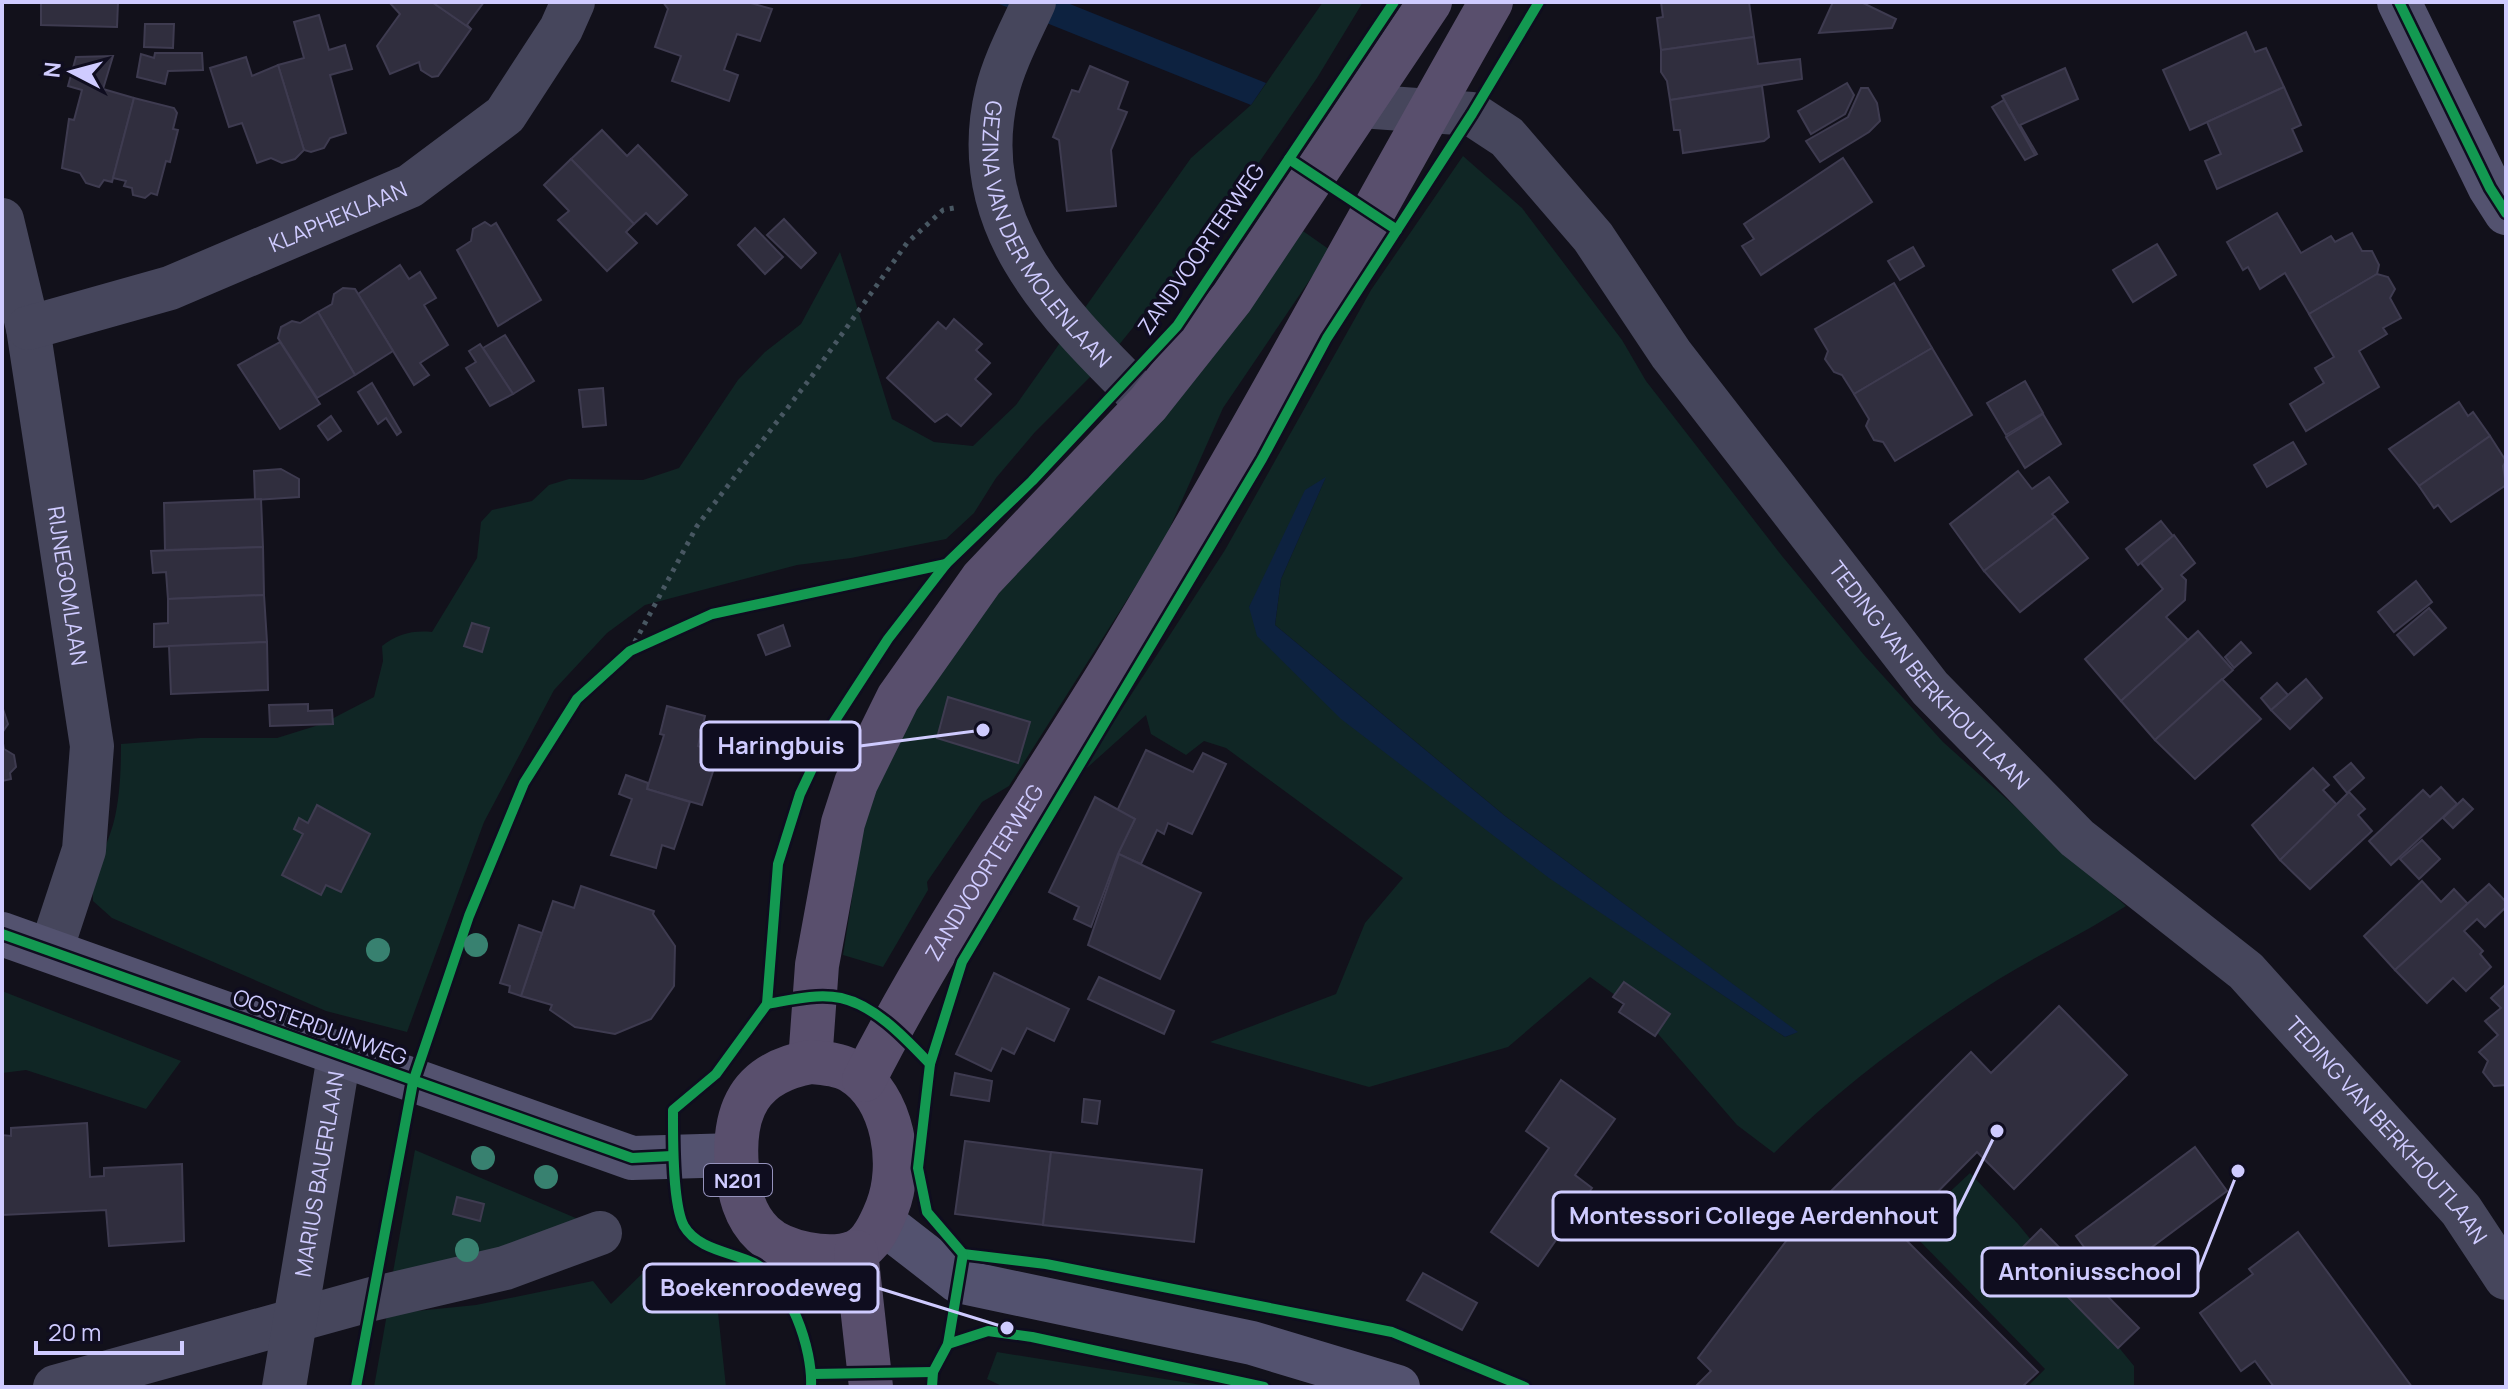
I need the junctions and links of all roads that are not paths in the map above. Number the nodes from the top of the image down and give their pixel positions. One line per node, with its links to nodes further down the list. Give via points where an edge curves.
1 (573, 2): 10 (street, KLAPHEKLAAN, via 505,115 410,186 170,288)
2 (1430, 2): 6 (main road)
3 (1491, 2): 7 (main road, ZANDVOORTERWEG)
4 (2399, 2): 8 (street)
5 (1027, 17): 11 (street, GEZINA VAN DER MOLENLAAN, via 997,92 992,134 996,202 1026,270)
6 (1361, 106): 7 (street, TEDING VAN BERKHOUTLAAN); 11 (main road, via 1232,298)
7 (1428, 113): 16 (main road, ZANDVOORTERWEG, via 1112,668 1004,834); 20 (street, TEDING VAN BERKHOUTLAAN, via 1472,114 1507,137 1593,237 1671,354 1930,688 2077,838 2246,971 2461,1210)
8 (2506, 213)
9 (2, 220): 10 (street, RIJNEGOMLAAN)
10 (28, 328): 13 (street, RIJNEGOMLAAN, via 92,746 84,850)
11 (1137, 394): 15 (main road, via 982,579 898,698 856,783 843,823 817,965)
12 (2, 934): 13 (street, OOSTERDUINWEG)
13 (51, 950): 14 (street, OOSTERDUINWEG)
14 (339, 1056): 17 (street, OOSTERDUINWEG, via 632,1158); 21 (street, MARIUS BAUERLAAN)
15 (810, 1062): 16 (main road, via 848,1069); 17 (main road, N201, via 781,1068 752,1094 736,1129)
16 (864, 1080): 19 (main road, via 878,1101 894,1148 895,1173)
17 (736, 1155): 19 (main road, N201, via 739,1194 764,1236 803,1253 830,1255)
18 (600, 1233): 21 (street, via 505,1268)
19 (869, 1237): 24 (main road); 25 (street, via 958,1281 1252,1343)
20 (2506, 1278)
21 (296, 1319): 22 (street); 23 (street, MARIUS BAUERLAAN)
22 (55, 1387)
23 (284, 1387)
24 (871, 1387)
25 (1398, 1387)

